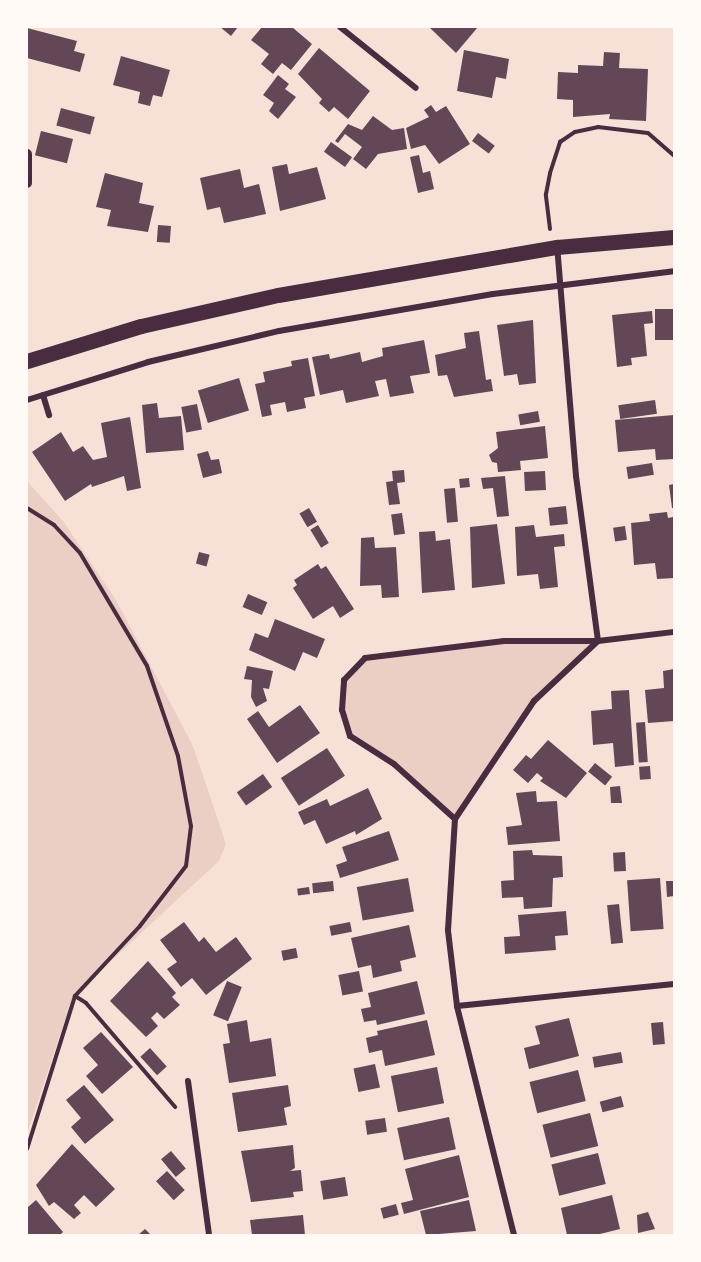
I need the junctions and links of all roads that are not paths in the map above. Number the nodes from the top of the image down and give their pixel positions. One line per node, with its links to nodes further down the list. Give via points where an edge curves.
1 (340, 27): 2 (street)
2 (416, 88)
3 (27, 154): 4 (street)
4 (27, 183)
5 (674, 237): 6 (main road)
6 (555, 247): 8 (street); 9 (main road, via 278,295 141,326)
7 (674, 271): 8 (street)
8 (561, 284): 10 (street, via 279,331 148,362); 14 (street, via 576,476)
9 (27, 361)
10 (43, 395): 11 (street); 12 (street)
11 (27, 400)
12 (49, 415)
13 (674, 632): 14 (street)
14 (598, 641): 15 (street, via 534,701); 15 (street, via 504,641 390,652 365,658 344,680 342,710 350,736 394,764)
15 (455, 819): 17 (street, via 447,930)
16 (674, 984): 17 (street)
17 (457, 1006): 20 (street)
18 (188, 1081): 19 (street)
19 (209, 1235)
20 (514, 1235)

